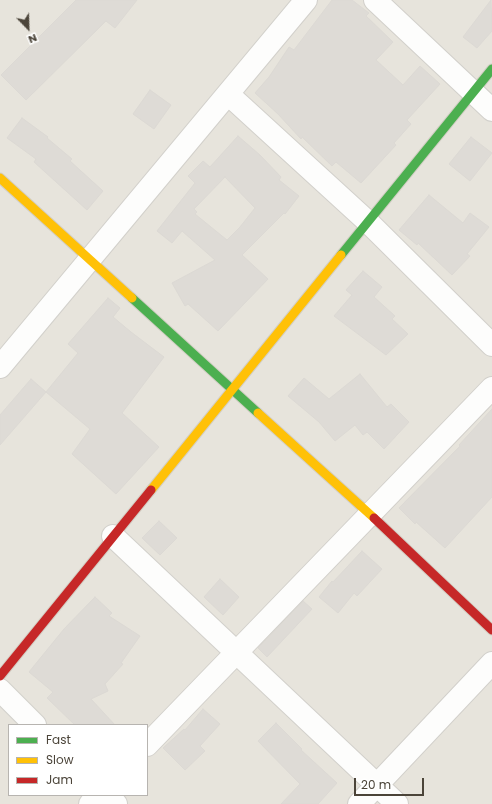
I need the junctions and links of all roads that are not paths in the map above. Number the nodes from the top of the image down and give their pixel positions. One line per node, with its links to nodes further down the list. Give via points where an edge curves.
1 (306, 0): 5 (street)
2 (376, 0): 4 (street)
3 (492, 69): 4 (street)
4 (473, 93): 6 (street); 8 (street)
5 (228, 94): 8 (street); 9 (street)
6 (492, 110)
7 (0, 178): 9 (street)
8 (368, 222): 10 (street); 13 (street)
9 (89, 260): 11 (street); 13 (street)
10 (492, 345)
11 (0, 367)
12 (492, 388): 14 (street)
13 (232, 390): 14 (street); 15 (street)
14 (370, 515): 16 (street); 17 (street)
15 (113, 536): 17 (street); 19 (street)
16 (492, 630)
17 (237, 652): 22 (street); 23 (street)
18 (492, 663): 23 (street)
19 (0, 676)
20 (0, 690): 21 (street)
21 (35, 724)
22 (148, 744)
23 (377, 785): 28 (street); 29 (street)
24 (97, 796): 26 (street)
25 (108, 796): 27 (street)
26 (90, 804)
27 (116, 804)
28 (359, 804)
29 (397, 804)

